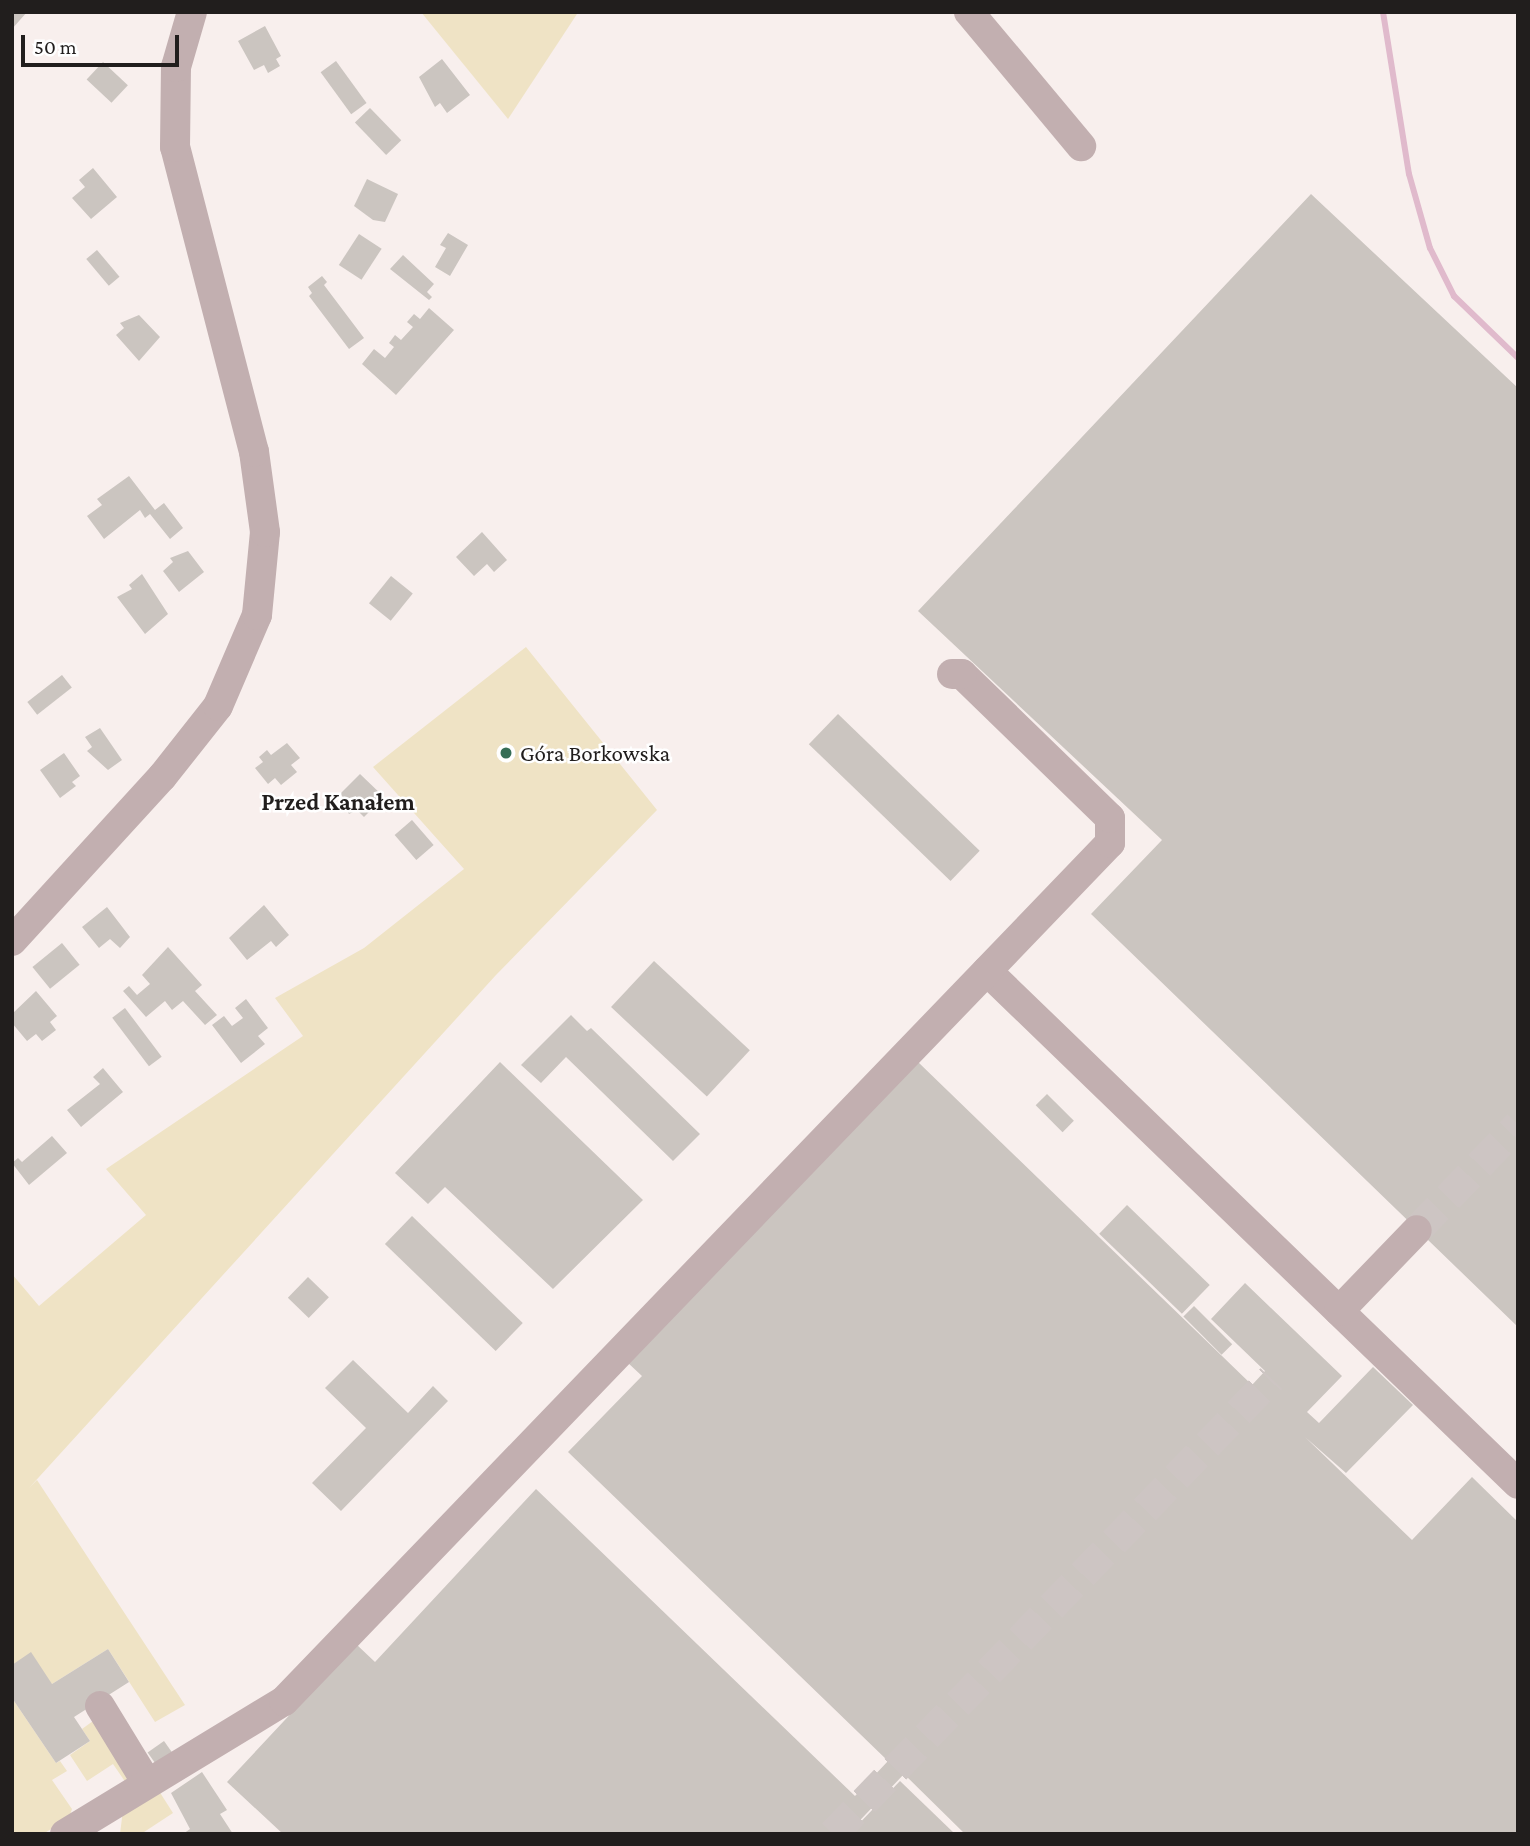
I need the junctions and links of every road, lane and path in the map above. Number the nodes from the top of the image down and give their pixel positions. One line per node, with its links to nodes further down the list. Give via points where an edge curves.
1 (192, 12): 5 (street, via 176,68 175,147 254,452 265,532 257,615 218,706 162,777)
2 (969, 12): 3 (street)
3 (1081, 146)
4 (952, 674): 6 (street, via 962,674 1110,818 1110,843)
5 (12, 940)
6 (987, 971): 8 (street); 11 (street, via 285,1701)
7 (1417, 1230): 8 (street)
8 (1339, 1311): 9 (street)
9 (1518, 1484)
10 (100, 1706): 11 (street)
11 (147, 1783): 12 (street)
12 (98, 1826): 13 (street)
13 (65, 1834)

